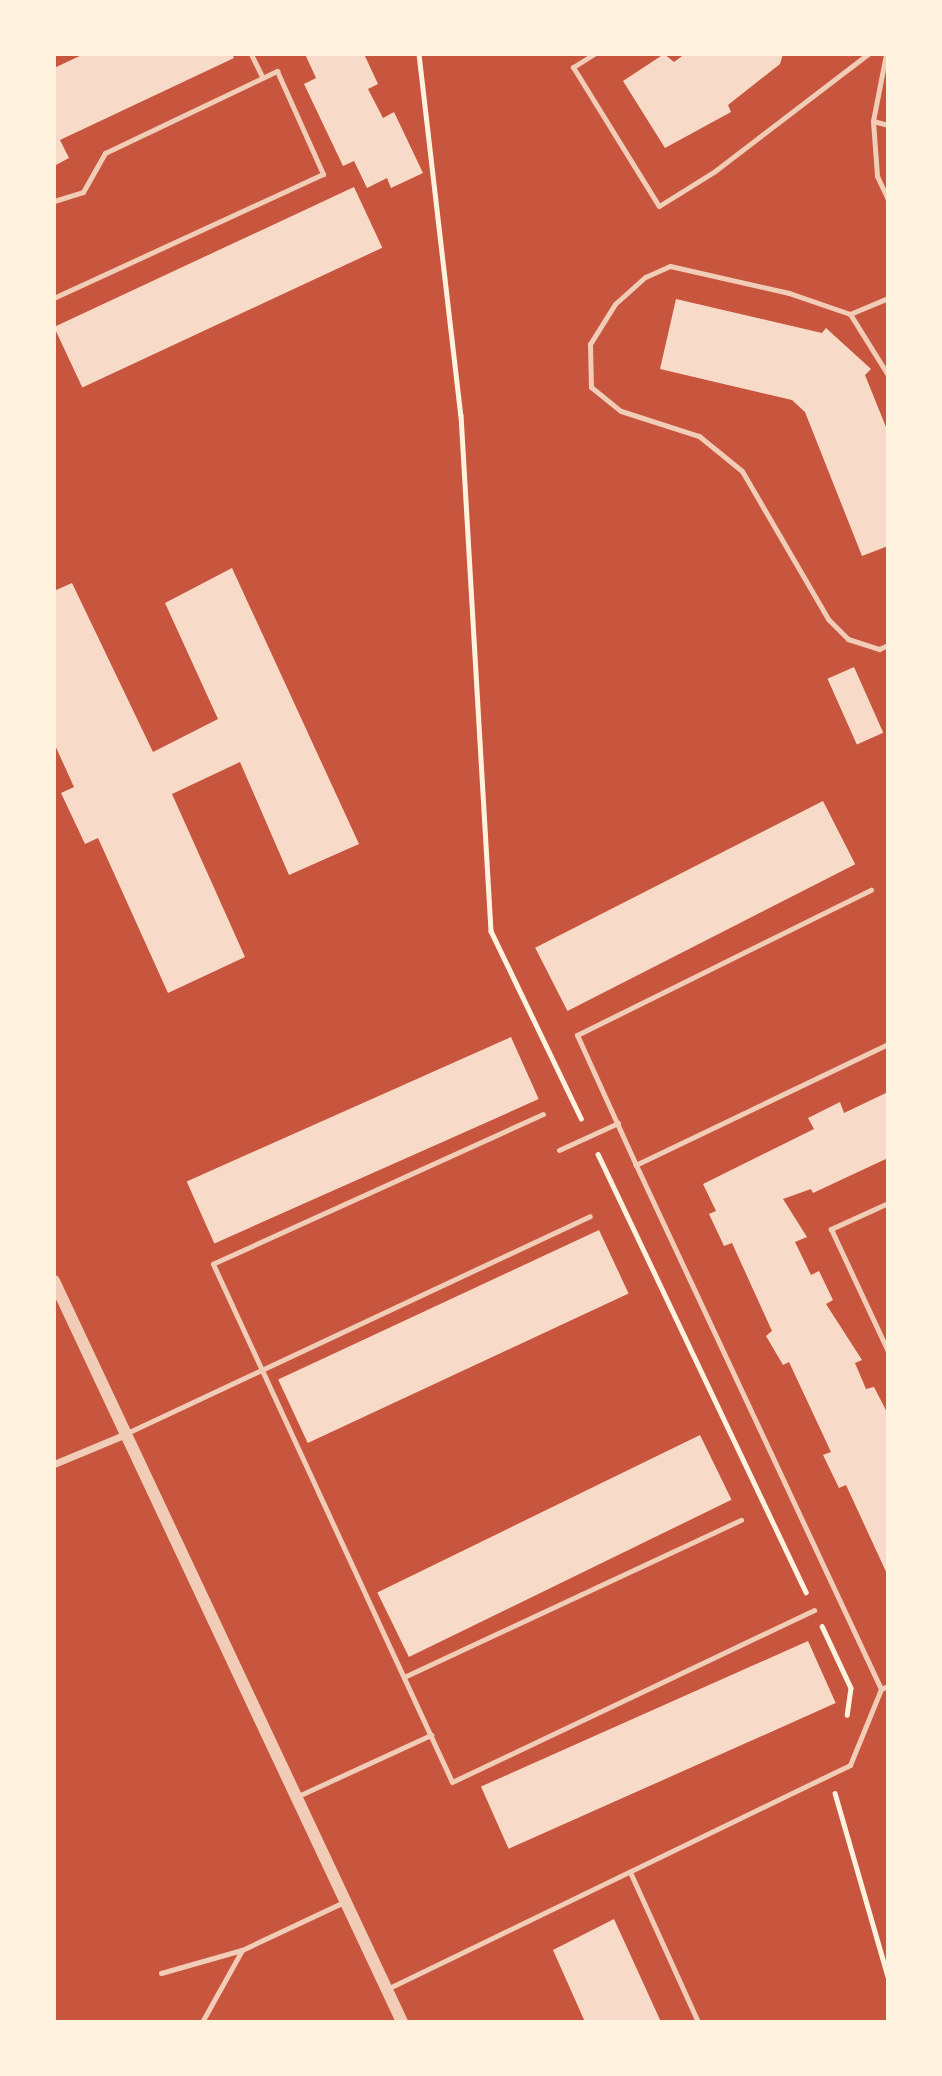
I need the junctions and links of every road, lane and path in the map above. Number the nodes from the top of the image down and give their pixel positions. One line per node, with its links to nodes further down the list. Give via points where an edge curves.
1 (251, 54): 5 (lane)
2 (594, 54): 3 (lane, via 573,67 659,206 715,171)
3 (869, 54)
4 (886, 54): 6 (lane)
5 (262, 77): 9 (lane, via 105,153 83,192); 10 (lane, via 277,71 323,174)
6 (873, 121): 7 (lane); 8 (lane, via 877,176)
7 (888, 125)
8 (888, 200)
9 (54, 201)
10 (54, 298)
11 (888, 298): 12 (lane)
12 (850, 314): 13 (lane); 14 (lane, via 789,293 670,267 645,277 615,304 590,344 591,387 621,411 699,436 742,471 828,619 848,639 879,649)
13 (888, 375)
14 (888, 645)
15 (871, 890): 18 (lane, via 576,1035)
16 (888, 1044): 20 (lane)
17 (543, 1114): 25 (lane, via 213,1265)
18 (618, 1123): 19 (lane); 20 (lane)
19 (559, 1150)
20 (636, 1165): 32 (lane)
21 (888, 1203): 24 (lane, via 831,1229)
22 (590, 1216): 25 (lane)
23 (54, 1281): 26 (street)
24 (888, 1351)
25 (262, 1370): 26 (lane); 30 (lane)
26 (125, 1434): 27 (street); 34 (street)
27 (54, 1464)
28 (741, 1520): 30 (lane)
29 (814, 1610): 33 (lane, via 452,1782)
30 (404, 1677): 33 (lane)
31 (888, 1686): 32 (lane)
32 (881, 1689): 35 (lane, via 850,1765)
33 (431, 1735): 34 (lane)
34 (296, 1797): 36 (street)
35 (630, 1872): 39 (lane); 42 (lane)
36 (345, 1901): 37 (lane); 39 (street)
37 (242, 1950): 38 (lane); 40 (lane)
38 (162, 1973)
39 (387, 1989): 41 (street)
40 (202, 2022)
41 (402, 2022)
42 (698, 2022)

